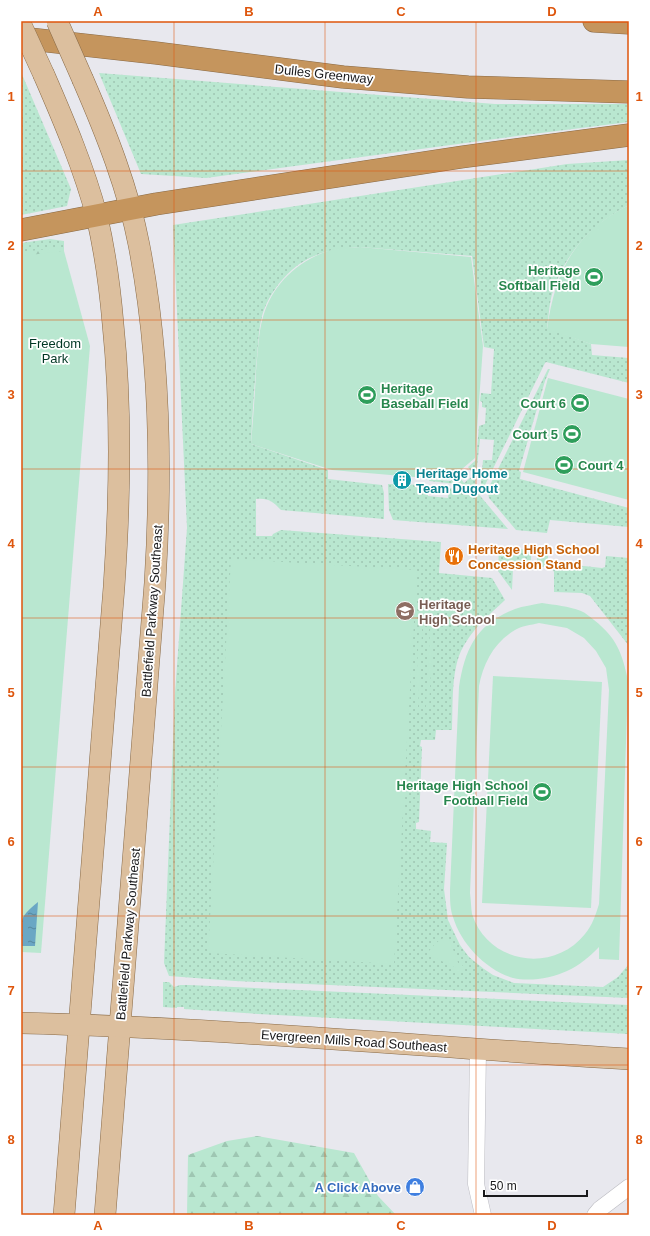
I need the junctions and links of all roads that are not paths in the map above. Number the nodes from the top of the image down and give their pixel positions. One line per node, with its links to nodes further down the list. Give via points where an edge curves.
1 (57, 21): 8 (main road, Battlefield Parkway Southeast, bridge, via 106,136)
2 (594, 21): 3 (highway)
3 (629, 23)
4 (21, 24): 9 (main road, bridge, via 67,128)
5 (21, 38): 6 (highway, Dulles Greenway, via 343,77 476,87)
6 (629, 92)
7 (629, 135): 8 (highway, via 462,157)
8 (130, 209): 9 (highway); 13 (main road, Battlefield Parkway Southeast, via 139,245 147,297 155,376 159,472 158,548)
9 (96, 216): 10 (highway); 12 (main road, via 106,263 116,358 119,417 117,536)
10 (21, 230)
11 (21, 1023): 12 (main road, Evergreen Mills Road Southeast)
12 (79, 1025): 13 (main road, Evergreen Mills Road Southeast); 17 (main road)
13 (120, 1027): 14 (main road, Evergreen Mills Road Southeast, via 237,1032); 18 (main road, Battlefield Parkway Southeast)
14 (478, 1050): 15 (main road, Evergreen Mills Road Southeast); 19 (street, via 476,1184)
15 (629, 1059)
16 (629, 1187): 20 (street)
17 (64, 1215)
18 (105, 1215)
19 (483, 1215)
20 (594, 1215)

